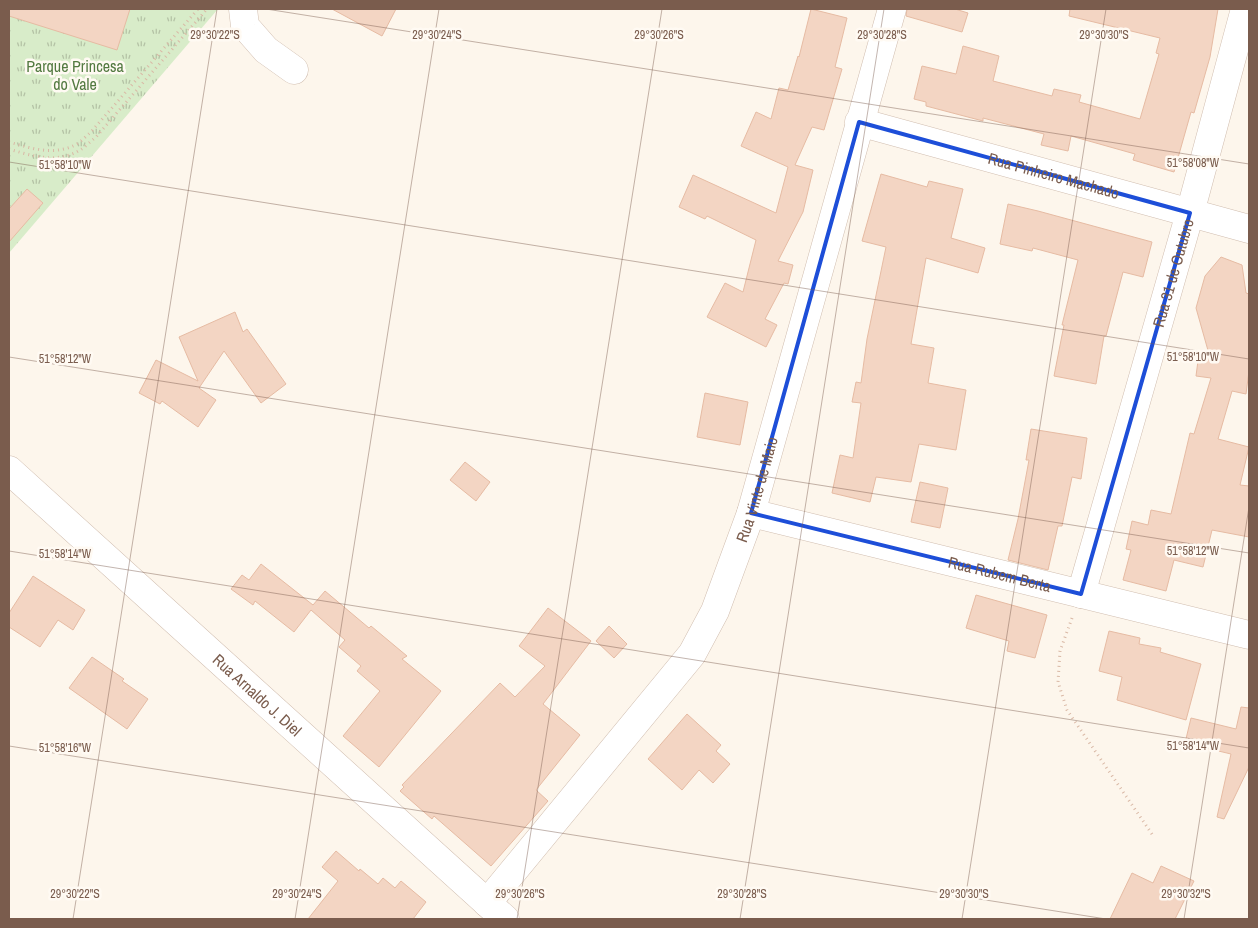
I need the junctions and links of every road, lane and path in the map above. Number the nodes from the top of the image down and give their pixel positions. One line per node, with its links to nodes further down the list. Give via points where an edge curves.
1 (198, 9): 8 (path, via 91,132 75,144 59,150 39,150)
2 (208, 9): 9 (path, via 96,138 79,151 60,157 38,158)
3 (243, 9): 6 (street, via 245,26 266,50)
4 (892, 9): 7 (street, Rua Vinte de Maio)
5 (1245, 9): 10 (street, Rua 31 de Outubro)
6 (294, 70)
7 (859, 122): 10 (street, Rua Pinheiro Machado); 13 (street, Rua Vinte de Maio)
8 (9, 142)
9 (9, 149)
10 (1190, 213): 11 (street, Rua Pinheiro Machado); 14 (street, Rua 31 de Outubro)
11 (1249, 228)
12 (9, 470): 17 (street, Rua Arnaldo J. Diel)
13 (751, 514): 14 (street, Rua Rubem Berta); 17 (street, Rua Vinte de Maio, via 715,611 692,654)
14 (1081, 594): 15 (street, Rua Rubem Berta); 16 (path, via 1060,651 1058,682 1067,710)
15 (1249, 636)
16 (1154, 837)
17 (496, 911)

